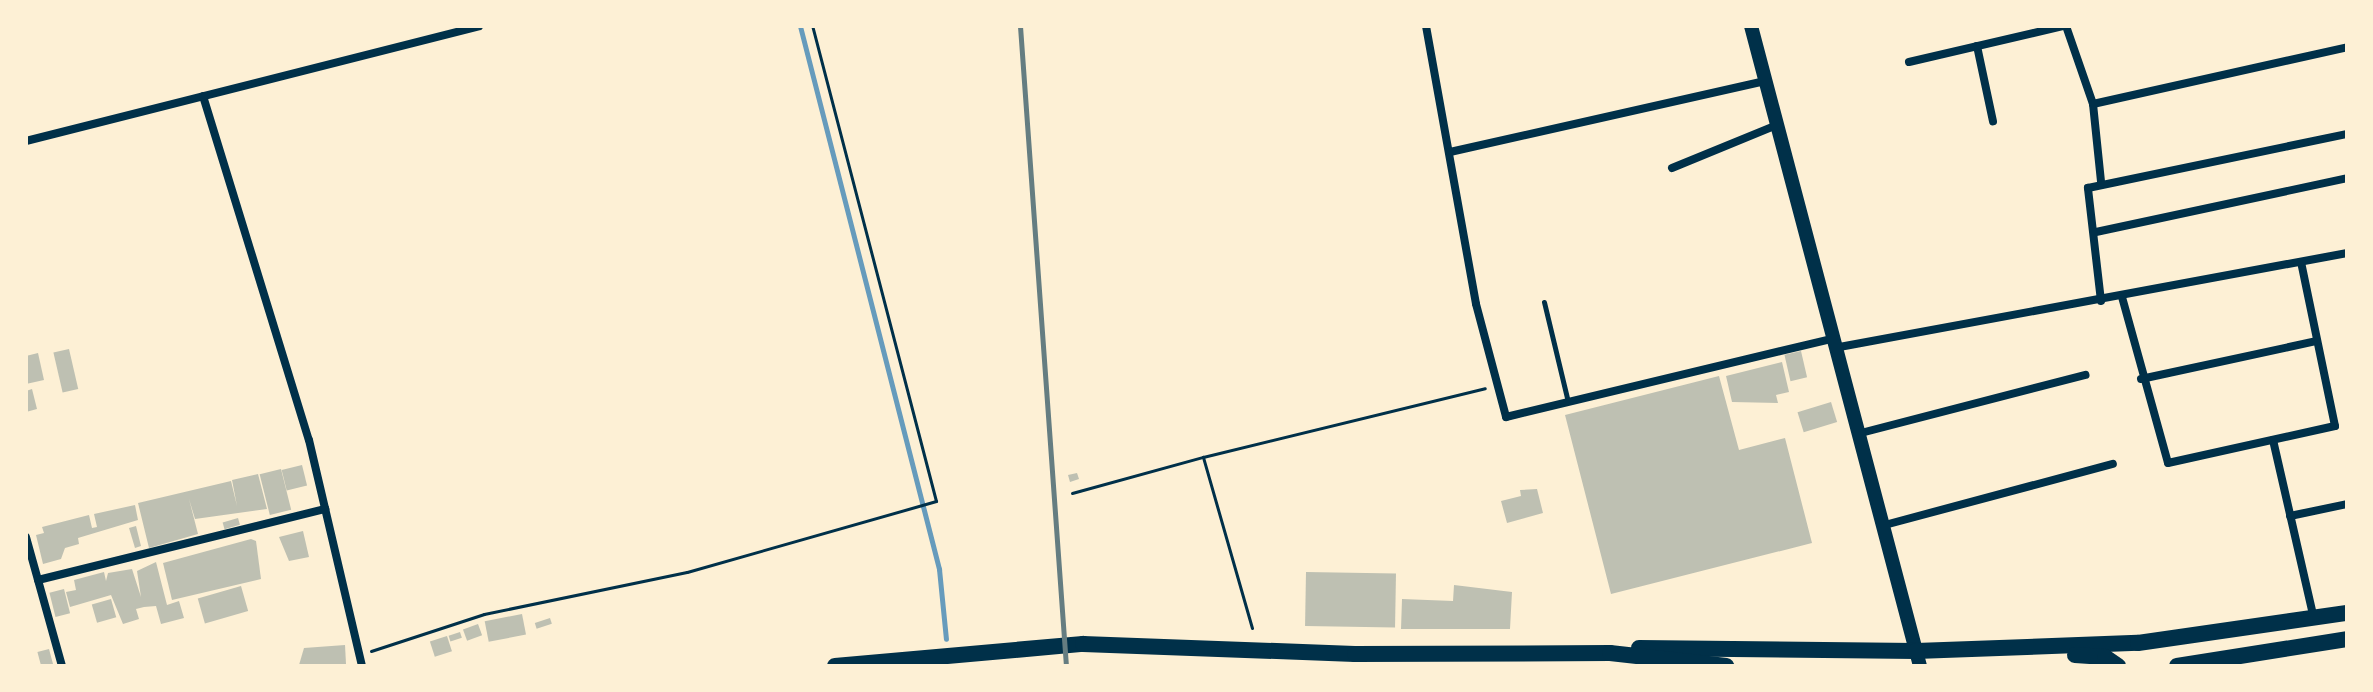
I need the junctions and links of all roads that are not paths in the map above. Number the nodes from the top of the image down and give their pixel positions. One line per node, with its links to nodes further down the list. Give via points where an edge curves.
1 (479, 26): 10 (street)
2 (1427, 26): 16 (street)
3 (1751, 26): 9 (main road)
4 (2065, 26): 5 (street); 11 (street)
5 (2036, 29): 6 (street)
6 (1977, 46): 8 (street); 12 (street)
7 (2347, 47): 11 (street)
8 (1909, 62)
9 (1765, 81): 13 (main road); 16 (street)
10 (203, 96): 15 (street); 35 (street)
11 (2093, 104): 19 (street)
12 (1993, 121)
13 (1777, 125): 17 (street); 27 (main road)
14 (2347, 134): 19 (street)
15 (26, 141)
16 (1450, 152): 30 (street, via 1476,304 1506,417)
17 (1672, 168)
18 (2347, 178): 20 (street)
19 (2101, 182): 20 (street, via 2088,188)
20 (2096, 232): 24 (street)
21 (2347, 253): 22 (street)
22 (2301, 262): 23 (street); 26 (street)
23 (2122, 297): 24 (street); 29 (street)
24 (2101, 301): 27 (street)
25 (1544, 302): 30 (lane)
26 (2317, 341): 29 (street); 32 (street, via 2335,426)
27 (1832, 344): 30 (street); 31 (main road)
28 (2085, 375): 31 (street)
29 (2141, 379): 32 (street, via 2168,463)
30 (1568, 403)
31 (1856, 434): 37 (main road)
32 (2273, 440): 36 (street)
33 (2113, 464): 37 (street)
34 (2347, 504): 36 (street)
35 (325, 509): 39 (street); 48 (street)
36 (2290, 516): 41 (street)
37 (1881, 526): 46 (main road)
38 (26, 537): 39 (street)
39 (38, 580): 47 (street)
40 (2347, 613): 41 (highway)
41 (2314, 620): 43 (highway)
42 (2347, 639): 52 (highway)
43 (2173, 640): 44 (highway); 51 (highway)
44 (1974, 650): 46 (highway); 51 (highway, via 1994,656 2105,657)
45 (1610, 653): 46 (highway, via 1621,648); 49 (highway, via 1355,654 1083,644); 50 (highway)
46 (1918, 658)
47 (62, 666)
48 (362, 666)
49 (835, 666)
50 (1726, 666)
51 (2120, 666)
52 (2177, 666)

